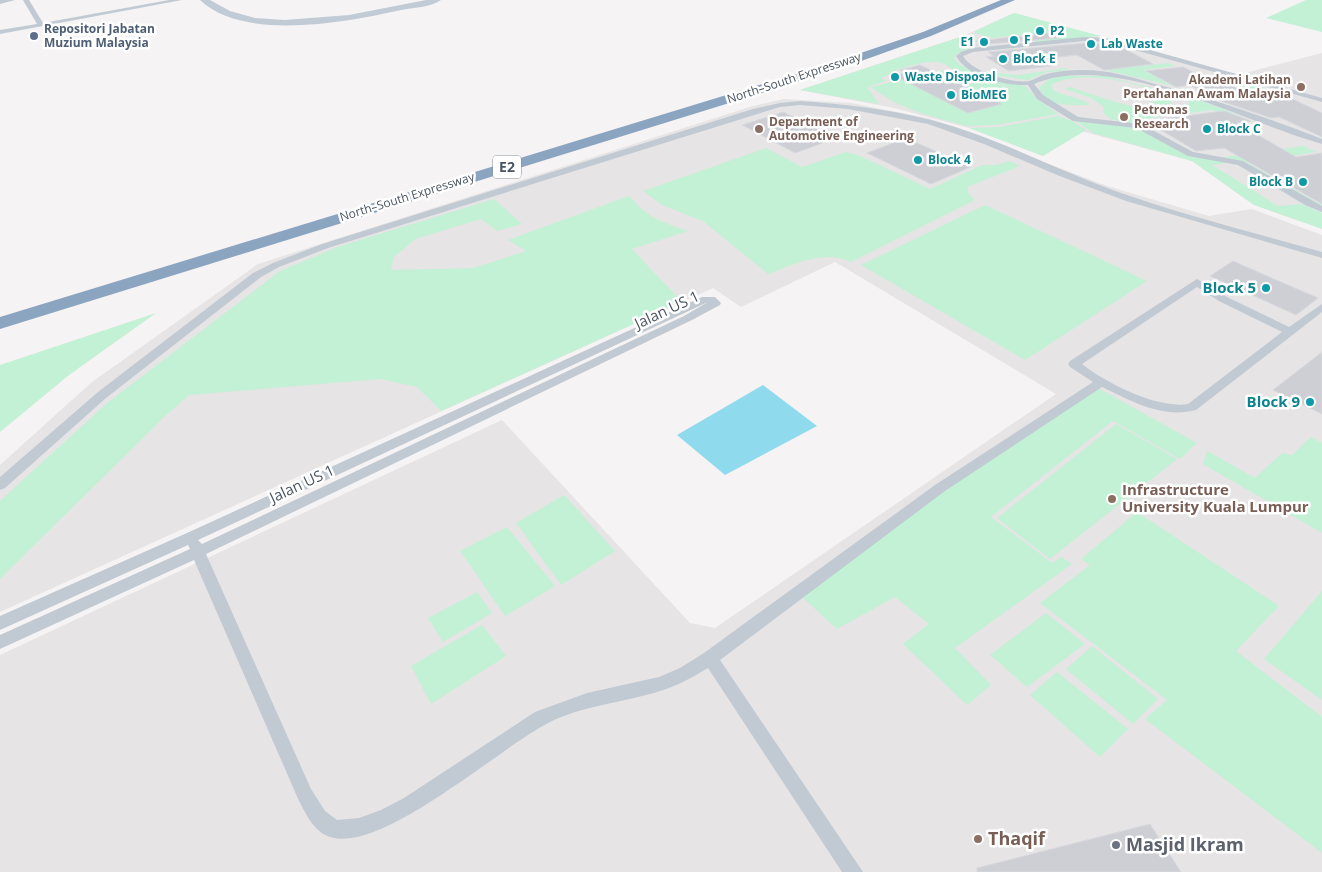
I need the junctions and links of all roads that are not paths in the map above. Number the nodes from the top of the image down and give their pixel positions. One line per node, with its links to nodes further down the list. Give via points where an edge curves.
1 (12, 0): 10 (street)
2 (26, 0): 11 (street)
3 (179, 0): 11 (street)
4 (204, 0): 7 (street, via 216,10 233,16 289,22 346,18)
5 (216, 0): 6 (street, via 239,12 285,18 344,15)
6 (416, 0)
7 (437, 0)
8 (986, 0): 18 (highway, North–South Expressway / E2, via 816,61)
9 (1010, 0): 20 (highway, North–South Expressway / E2, via 927,34 832,67)
10 (0, 2)
11 (41, 25): 12 (street)
12 (0, 32)
13 (1030, 83): 14 (street, via 985,75 966,66 959,56 972,50 1102,40 1134,46); 15 (street, via 1068,72 1108,75 1216,104); 16 (street, via 1040,97 1070,116 1138,126 1191,154 1240,163)
14 (1322, 100)
15 (1322, 142)
16 (1322, 209)
17 (1322, 255): 23 (street, via 1129,199 930,122 822,104 785,104 588,162 325,246 276,265 257,276 102,395)
18 (131, 268)
19 (1322, 307): 21 (street)
20 (0, 323)
21 (1292, 332): 22 (street, via 1192,407 1172,409); 22 (street, via 1223,299 1197,282 1075,362 1077,367)
22 (1102, 381): 27 (street, via 940,488)
23 (0, 485)
24 (195, 544): 24 (street, Jalan US 1, via 706,299 716,303 705,310); 25 (street, Jalan US 1); 26 (street, Jalan US 1); 27 (street, via 305,795 318,818 335,829 359,827 385,818 541,718 586,701 660,684)
25 (0, 623)
26 (0, 642)
27 (710, 658): 28 (street)
28 (853, 872)

